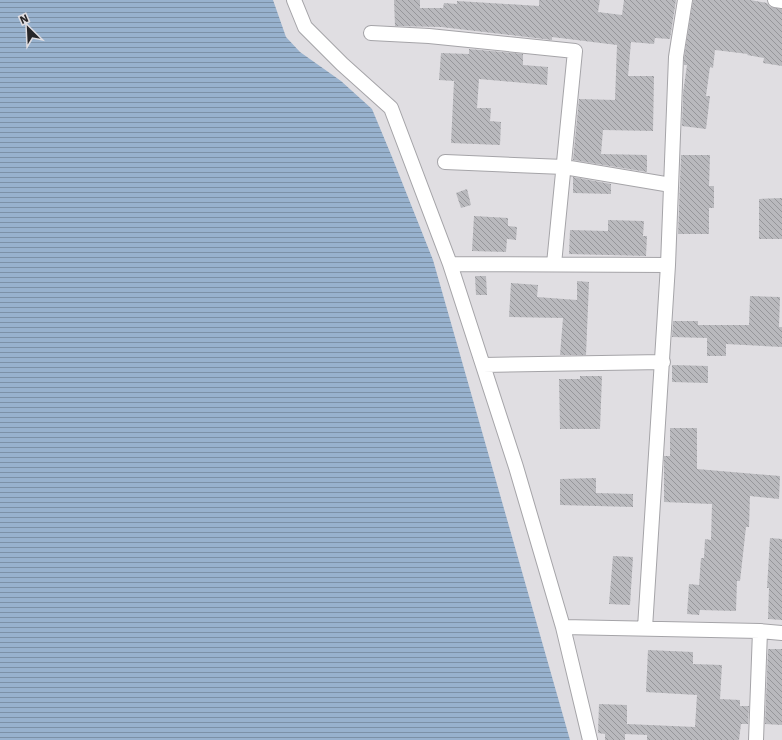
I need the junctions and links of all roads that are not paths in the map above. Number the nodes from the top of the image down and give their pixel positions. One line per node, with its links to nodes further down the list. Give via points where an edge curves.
1 (294, 0): 9 (street, via 305,27 391,108)
2 (685, 0): 8 (street, via 676,57)
3 (776, 0): 4 (street)
4 (782, 1)
5 (371, 33): 7 (street, via 429,36 575,51)
6 (445, 162): 7 (street)
7 (564, 167): 8 (street); 10 (street)
8 (671, 185): 11 (street)
9 (450, 264): 10 (street); 13 (street)
10 (554, 264): 11 (street)
11 (668, 265): 12 (street)
12 (663, 362): 13 (street); 15 (street)
13 (483, 365): 14 (street)
14 (563, 627): 15 (street); 18 (street)
15 (645, 628): 16 (street)
16 (760, 631): 17 (street); 19 (street)
17 (782, 633)
18 (590, 740)
19 (756, 740)

